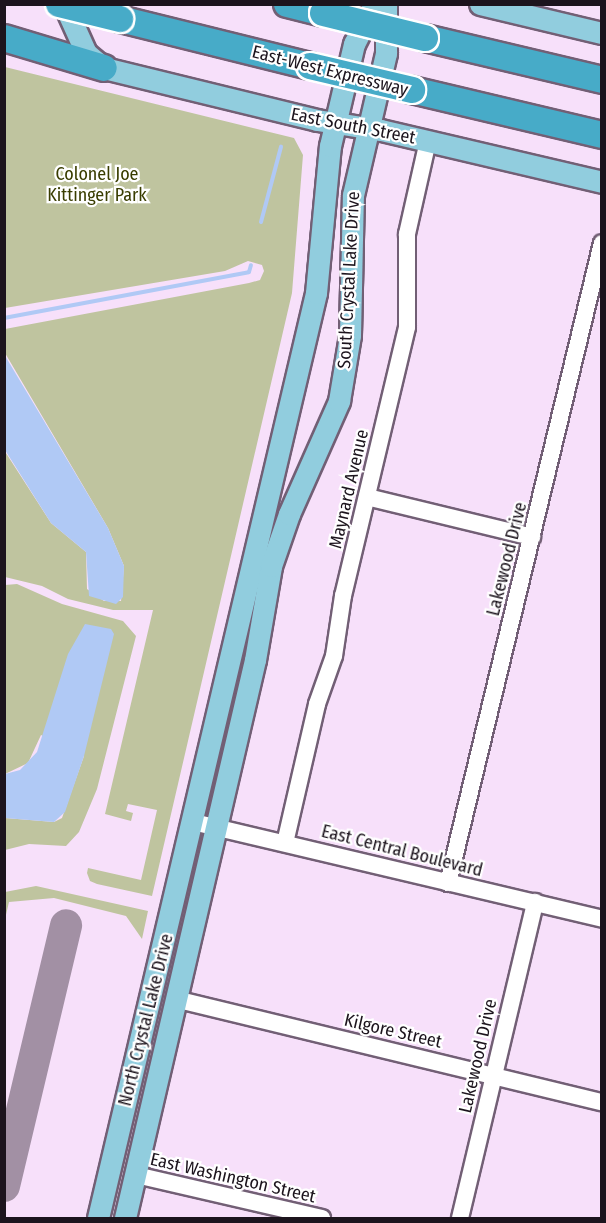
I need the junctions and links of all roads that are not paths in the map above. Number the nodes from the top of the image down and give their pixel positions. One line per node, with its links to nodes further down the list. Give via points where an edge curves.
1 (59, 4): 13 (highway, East-West Expressway, bridge)
2 (64, 4): 9 (main road, via 86,53)
3 (287, 4): 10 (highway, bridge)
4 (374, 4): 11 (main road, South Crystal Lake Drive, via 354,44)
5 (386, 4): 12 (main road, South Crystal Lake Drive, via 386,53)
6 (480, 4): 7 (main road)
7 (602, 33)
8 (4, 38): 9 (highway)
9 (104, 68): 11 (main road, East South Street)
10 (602, 80)
11 (335, 124): 12 (main road, East South Street); 19 (main road, South Crystal Lake Drive, via 324,180 316,293)
12 (368, 128): 14 (main road, East South Street); 20 (main road, South Crystal Lake Drive, via 353,195 350,335 339,401 289,514 271,566 255,660)
13 (602, 135)
14 (428, 141): 15 (main road, East South Street); 17 (street, Maynard Avenue, via 407,234 407,327)
15 (602, 182)
16 (602, 243): 18 (street, Lakewood Drive)
17 (367, 497): 18 (street); 21 (street, Maynard Avenue, via 343,596 334,656 317,704)
18 (532, 537): 22 (street, Lakewood Drive)
19 (194, 822): 20 (street, East Central Boulevard); 29 (main road, North Crystal Lake Drive)
20 (215, 827): 21 (street, East Central Boulevard); 25 (main road, North Crystal Lake Drive)
21 (285, 843): 22 (street, East Central Boulevard)
22 (448, 883): 23 (street, East Central Boulevard)
23 (535, 902): 24 (street, East Central Boulevard); 26 (street, Lakewood Drive)
24 (602, 919)
25 (175, 999): 26 (street, Kilgore Street); 28 (main road, North Crystal Lake Drive)
26 (493, 1075): 27 (street, Kilgore Street); 32 (street, Lakewood Drive)
27 (602, 1102)
28 (136, 1175): 30 (main road, North Crystal Lake Drive); 31 (street, East Washington Street)
29 (98, 1218)
30 (125, 1218)
31 (322, 1218)
32 (460, 1218)

